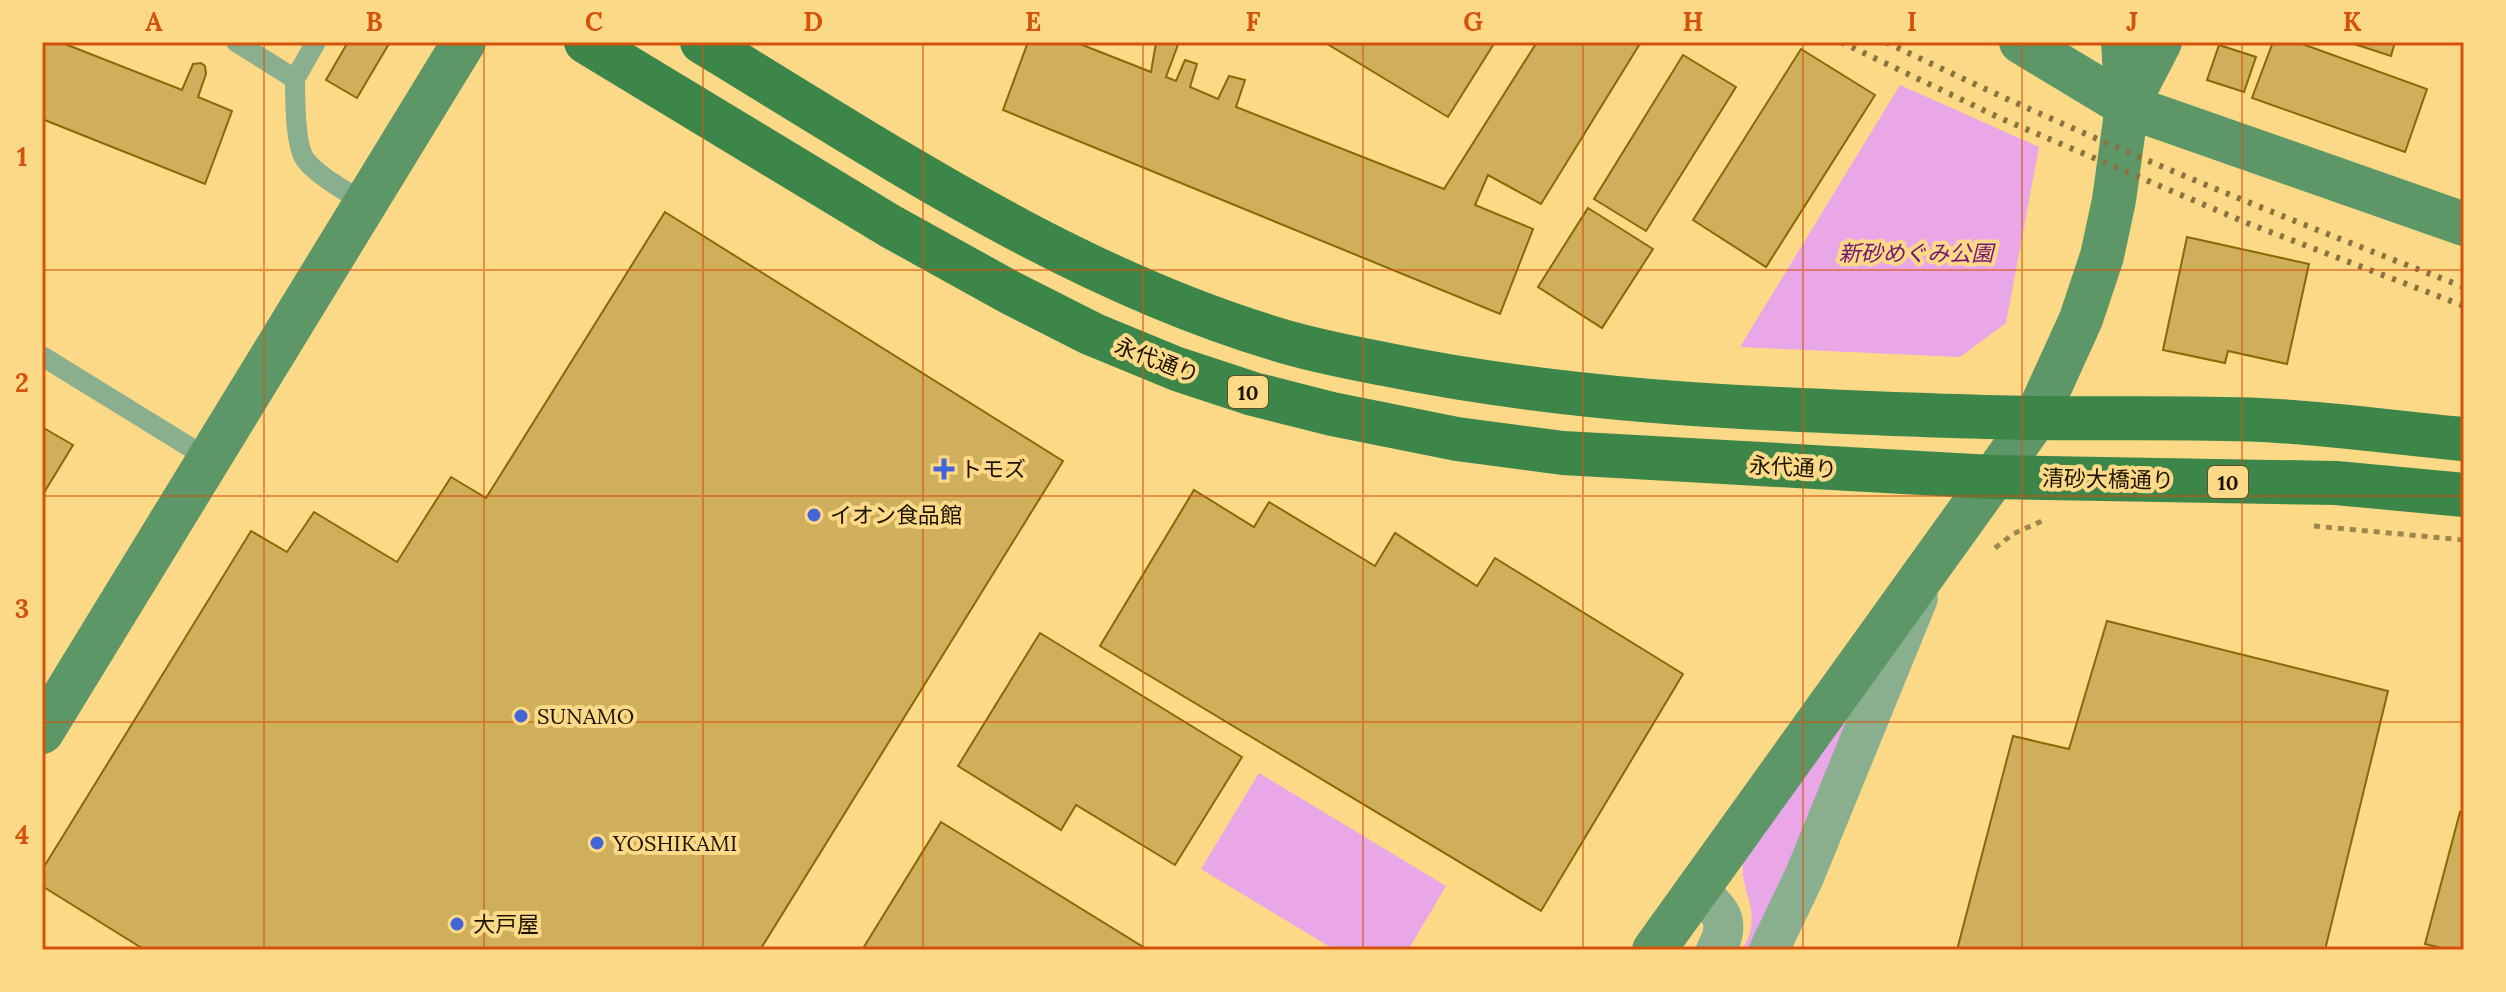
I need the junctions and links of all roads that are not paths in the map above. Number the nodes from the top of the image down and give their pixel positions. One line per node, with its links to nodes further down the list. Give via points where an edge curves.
1 (236, 42): 9 (lane)
2 (316, 42): 9 (lane)
3 (464, 42): 11 (street)
4 (586, 42): 17 (main road, 永代通り / 10, via 1011,293 1163,364 1253,394 1457,439 1563,453)
5 (702, 42): 14 (main road, via 1033,236 1126,283 1278,340 1470,382 1567,394 1735,407)
6 (2021, 42): 10 (street)
7 (2123, 42): 10 (street)
8 (2160, 42): 10 (street)
9 (295, 79): 11 (lane, via 294,111 305,159)
10 (2127, 106): 12 (street); 14 (street, via 2102,256 2081,319)
11 (366, 203): 16 (street)
12 (2464, 224)
13 (42, 356): 16 (lane)
14 (2036, 418): 15 (main road, via 2263,420); 17 (street)
15 (2464, 439)
16 (209, 459): 20 (street)
17 (1992, 477): 18 (main road, 清砂大橋通り / 10, via 2336,483); 19 (street)
18 (2464, 495)
19 (1935, 557): 21 (street); 24 (street)
20 (42, 732)
21 (1696, 890): 22 (street); 23 (street, via 1719,908 1724,920)
22 (1654, 950)
23 (1716, 950)
24 (1769, 950)

